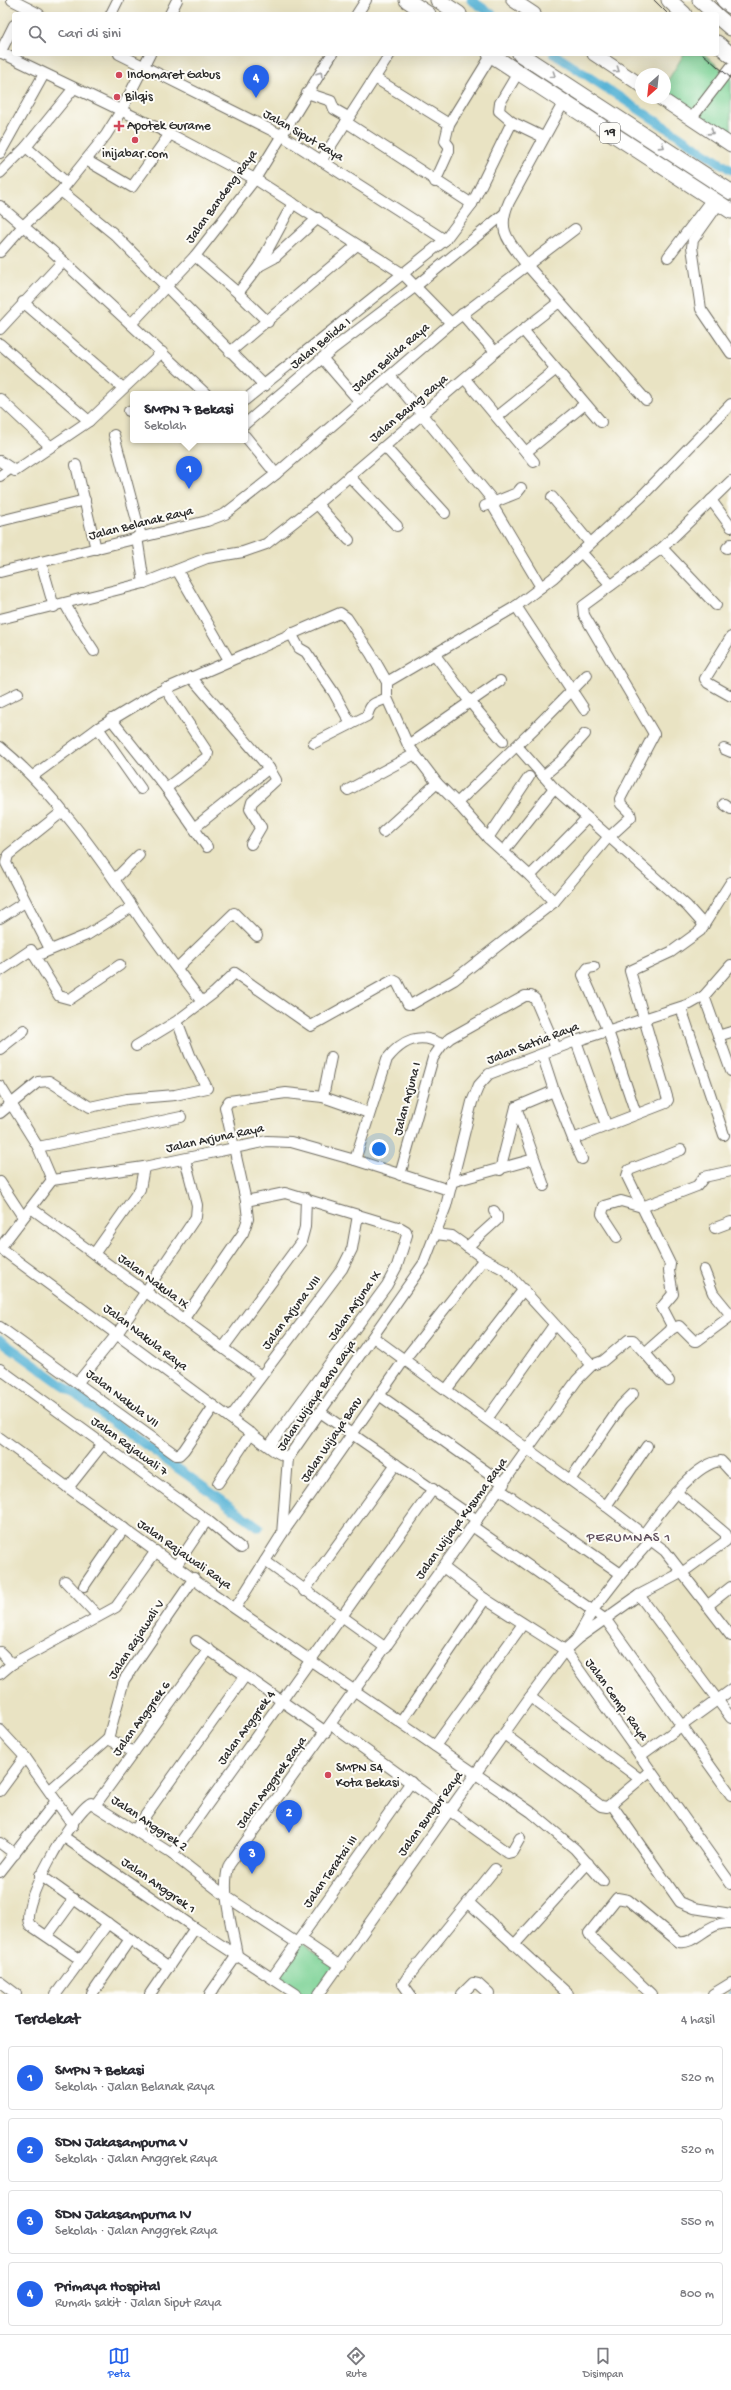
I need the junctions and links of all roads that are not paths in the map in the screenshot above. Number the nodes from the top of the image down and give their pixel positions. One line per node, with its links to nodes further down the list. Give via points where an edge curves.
1 (12, 0): 12 (street)
2 (118, 0): 14 (street)
3 (177, 0): 15 (street)
4 (366, 0): 16 (street)
5 (401, 0): 13 (main road)
6 (438, 0): 17 (highway)
7 (513, 0): 18 (main road)
8 (669, 0): 19 (highway)
9 (700, 0): 20 (highway)
10 (724, 0): 11 (highway)
11 (731, 6)
12 (21, 10)
13 (418, 11)
14 (112, 12)
15 (171, 12)
16 (358, 12)
17 (456, 12)
18 (531, 12)
19 (682, 12)
20 (713, 12)
21 (719, 18): 22 (highway)
22 (731, 28)
23 (12, 29): 25 (street)
24 (719, 45): 26 (highway)
25 (0, 53): 36 (street)
26 (731, 55)
27 (123, 56): 34 (street, Jalan Siput Raya)
28 (149, 56): 34 (street)
29 (331, 56): 41 (street, Jalan Bandeng Raya, one-way to 29)
30 (389, 56): 38 (street)
31 (487, 56): 37 (main road); 48 (street); 67 (highway, 19)
32 (523, 56): 62 (highway, 19, one-way to 62)
33 (597, 56): 39 (main road, one-way to 39)
34 (144, 66): 44 (street); 51 (street, Jalan Siput Raya)
35 (728, 71): 46 (street)
36 (44, 74): 40 (street); 54 (street)
37 (516, 76): 43 (main road); 47 (street, via 498,108 502,115)
38 (375, 78): 45 (street); 48 (street)
39 (635, 82)
40 (74, 88): 44 (street); 53 (street)
41 (307, 93): 45 (street, via 331,101 334,109); 51 (street, Jalan Bandeng Raya)
42 (669, 104): 46 (main road)
43 (561, 107): 50 (street); 66 (main road)
44 (122, 111): 49 (street); 55 (street)
45 (347, 119): 56 (street); 60 (street)
46 (691, 119): 52 (main road, one-way to 52)
47 (514, 123): 50 (street); 64 (street)
48 (449, 124): 60 (street, via 445,142 449,146 449,151)
49 (170, 134): 55 (street, via 132,187); 58 (street)
50 (540, 135): 68 (street)
51 (281, 136): 56 (street, Jalan Siput Raya); 58 (street, Jalan Bandeng Raya)
52 (731, 145)
53 (26, 147): 57 (street); 59 (street)
54 (0, 152)
55 (86, 160): 59 (street)
56 (321, 161): 73 (street, Jalan Siput Raya)
57 (0, 173)
58 (254, 179): 63 (street); 76 (street, Jalan Bandeng Raya)
59 (67, 182): 61 (street)
60 (435, 182): 64 (street)
61 (61, 191): 71 (street); 82 (street, via 114,234)
62 (731, 192)
63 (293, 202): 69 (street); 80 (street)
64 (472, 204): 73 (street)
65 (0, 206): 71 (street)
66 (712, 207): 70 (main road); 77 (street); 96 (street, via 693,240 692,247 701,309)
67 (731, 211)
68 (504, 214): 79 (street, via 505,234); 81 (street)
69 (318, 218): 74 (street); 80 (street, via 277,256)
70 (731, 220)
71 (23, 226): 75 (street); 78 (street)
72 (575, 229): 79 (street, Jalan Belida Raya)
73 (445, 240): 81 (street)
74 (357, 245): 81 (street); 87 (street)
75 (0, 252)
76 (195, 256): 82 (street, Jalan Bandeng Raya); 83 (street)
77 (668, 257)
78 (63, 261): 84 (street); 89 (street)
79 (526, 264): 85 (street); 86 (street, Jalan Belida Raya)
80 (259, 266): 83 (street)
81 (410, 280): 88 (street); 97 (street, Jalan Belida I); 101 (street)
82 (164, 286): 89 (street, Jalan Bandeng Raya); 94 (street)
83 (238, 293): 87 (street)
84 (23, 302): 90 (street); 102 (street)
85 (559, 302): 91 (street, Jalan Baung Raya); 106 (street)
86 (462, 314): 88 (street, Jalan Belida Raya); 95 (street)
87 (268, 322): 94 (street)
88 (451, 322): 99 (street, Jalan Belida Raya)
89 (131, 324): 93 (street)
90 (0, 328)
91 (523, 330): 95 (street, Jalan Baung Raya); 98 (street)
92 (0, 344): 112 (street)
93 (162, 352): 102 (street); 103 (street)
94 (230, 352): 101 (street)
95 (495, 352): 100 (street, Jalan Baung Raya)
96 (731, 353)
97 (322, 358): 107 (street); 113 (street, Jalan Belida I)
98 (555, 370): 108 (street); 111 (street)
99 (390, 376): 107 (street, Jalan Belida Raya); 110 (street)
100 (466, 379): 110 (street, Jalan Baung Raya); 111 (street)
101 (265, 386): 104 (street)
102 (123, 388): 112 (street)
103 (203, 391)
104 (248, 398)
105 (0, 399): 117 (street)
106 (646, 400)
107 (360, 402): 124 (street, Jalan Belida Raya)
108 (585, 404): 114 (street); 119 (street)
109 (731, 404): 140 (street, via 641,497)
110 (422, 416): 118 (street, Jalan Baung Raya); 133 (street)
111 (497, 417): 119 (street)
112 (89, 421): 117 (street)
113 (248, 421)
114 (601, 422)
115 (114, 435): 138 (street)
116 (248, 440): 124 (street)
117 (50, 446): 123 (street, via 19,469)
118 (385, 447): 126 (street, Jalan Baung Raya); 134 (street)
119 (526, 452): 121 (street)
120 (0, 461): 123 (street)
121 (534, 462)
122 (76, 465): 130 (street)
123 (10, 469): 125 (street)
124 (276, 474): 138 (street, Jalan Belanak Raya, via 225,514 207,521)
125 (0, 476)
126 (349, 476): 132 (street, Jalan Baung Raya); 136 (street)
127 (731, 481): 131 (street)
128 (521, 488): 133 (street, via 517,493)
129 (552, 497): 140 (street)
130 (84, 500): 135 (street); 142 (street)
131 (711, 500): 137 (street); 141 (street)
132 (318, 504): 139 (street); 145 (street, Jalan Baung Raya, via 276,537 250,550 207,558)
133 (490, 504): 149 (street)
134 (445, 513)
135 (0, 521)
136 (397, 526)
137 (731, 527)
138 (139, 537): 142 (street, Jalan Belanak Raya); 147 (street)
139 (349, 540)
140 (590, 543): 143 (street)
141 (662, 548): 148 (street); 151 (street)
142 (96, 549): 144 (street, Jalan Belanak Raya)
143 (581, 552): 148 (street); 149 (street)
144 (41, 562): 146 (street, Jalan Belanak Raya); 153 (street)
145 (177, 570): 147 (street, Jalan Baung Raya); 159 (street)
146 (0, 572)
147 (144, 583): 150 (street, Jalan Baung Raya)
148 (611, 585): 197 (street, via 586,602 583,612 654,734 620,799 620,804 630,813 631,818)
149 (541, 587): 152 (street)
150 (65, 604): 153 (street, Jalan Baung Raya); 157 (street)
151 (716, 604)
152 (516, 606): 158 (street); 165 (street)
153 (54, 607): 154 (street, Jalan Baung Raya)
154 (0, 619)
155 (291, 633): 159 (street); 163 (street, via 340,613 354,626); 173 (street, via 299,648 306,652 334,693)
156 (731, 638): 167 (street, via 705,679)
157 (94, 651)
158 (435, 655): 163 (street); 170 (street)
159 (229, 660): 161 (street)
160 (587, 675): 165 (street)
161 (191, 677): 164 (street); 182 (street)
162 (500, 681): 170 (street)
163 (387, 682): 168 (street)
164 (165, 688): 172 (street); 187 (street, via 208,753 207,757)
165 (571, 689): 171 (street); 179 (street)
166 (18, 693): 169 (street)
167 (731, 696)
168 (387, 698): 173 (street, via 372,704 368,708 367,716); 178 (street)
169 (0, 702)
170 (470, 702): 176 (street); 178 (street)
171 (584, 709)
172 (111, 719): 174 (street); 187 (street)
173 (351, 724): 177 (street)
174 (98, 728): 183 (street); 189 (street)
175 (585, 734): 185 (street, via 561,761)
176 (502, 741)
177 (314, 743)
178 (408, 745): 181 (street)
179 (517, 746): 185 (street); 191 (street)
180 (0, 747): 183 (street)
181 (413, 755): 186 (street); 190 (street)
182 (269, 768): 194 (street); 198 (street, via 276,780 252,802 250,809 261,827)
183 (33, 776): 192 (street)
184 (529, 776): 196 (street)
185 (543, 776): 188 (street)
186 (437, 783): 191 (street); 195 (street)
187 (166, 788): 194 (street)
188 (554, 788): 193 (street); 200 (street)
189 (141, 789)
190 (348, 790)
191 (457, 803): 196 (street)
192 (62, 812): 203 (street); 205 (street, via 8,855 6,863)
193 (588, 818): 197 (street); 202 (street)
194 (194, 828): 199 (street)
195 (383, 832)
196 (488, 838): 200 (street)
197 (608, 838): 206 (street); 209 (street, via 687,906)
198 (251, 844)
199 (207, 846)
200 (504, 851): 202 (street)
201 (139, 855): 203 (street)
202 (530, 876): 206 (street)
203 (115, 879): 207 (street)
204 (731, 882): 209 (street)
205 (25, 902): 208 (street); 211 (street)
206 (554, 902): 219 (street, via 454,980 412,1004 408,1004 397,982 393,980 311,1026 235,973)
207 (132, 907): 211 (street, via 87,935); 216 (street)
208 (0, 918)
209 (704, 924): 221 (street, via 700,931 671,952 630,971)
210 (257, 936): 216 (street, via 234,913)
211 (50, 949): 212 (street)
212 (36, 956): 213 (street, via 64,999 77,996); 217 (street, via 34,951 29,950)
213 (120, 965)
214 (731, 965): 218 (street, Jalan Satria Raya)
215 (594, 967): 224 (street, via 588,968 583,975)
216 (177, 968): 219 (street)
217 (0, 971)
218 (704, 996): 220 (street, Jalan Satria Raya); 226 (street)
219 (202, 1002): 229 (street)
220 (680, 1008): 221 (street, Jalan Satria Raya); 245 (street)
221 (644, 1019): 224 (street, Jalan Satria Raya); 242 (street, via 668,1100 662,1106)
222 (179, 1026): 238 (street, via 207,1088 90,1107 49,1081 44,1081 38,1082)
223 (24, 1030): 231 (street)
224 (608, 1030): 227 (street, Jalan Satria Raya); 242 (street)
225 (731, 1032): 226 (street)
226 (718, 1036): 234 (street)
227 (576, 1041): 230 (street, Jalan Satria Raya); 244 (street)
228 (442, 1045): 230 (street, Jalan Arjuna I, via 525,996 535,999); 240 (street, via 428,1037 420,1037 391,1054); 257 (street, Jalan Arjuna I, via 433,1058)
229 (136, 1046)
230 (556, 1048): 232 (street, Jalan Satria Raya)
231 (0, 1049)
232 (542, 1054): 236 (street); 260 (street, Jalan Satria Raya, via 488,1074 483,1079 472,1102)
233 (331, 1057): 237 (street)
234 (731, 1071)
235 (0, 1086): 238 (street)
236 (554, 1091): 239 (street); 246 (street)
237 (323, 1097): 240 (street); 248 (street, via 286,1093 229,1101 225,1108)
238 (10, 1103): 241 (street); 247 (street)
239 (516, 1107): 251 (street); 255 (street)
240 (369, 1112): 253 (street)
241 (0, 1113)
242 (636, 1114): 244 (street)
243 (181, 1118): 247 (street)
244 (606, 1125): 246 (street)
245 (724, 1135)
246 (573, 1139): 252 (street)
247 (38, 1147): 258 (street)
248 (235, 1149): 250 (street, Jalan Arjuna Raya); 253 (street, Jalan Arjuna Raya, via 267,1141 280,1141); 263 (street)
249 (681, 1150): 264 (street, via 627,1173)
250 (185, 1159): 254 (street, Jalan Arjuna Raya); 279 (street, via 197,1204 196,1217)
251 (534, 1159): 255 (street); 261 (street)
252 (582, 1159)
253 (355, 1160): 257 (street, Jalan Arjuna Raya)
254 (144, 1167): 258 (street, Jalan Arjuna Raya); 275 (street, via 140,1189)
255 (500, 1170): 260 (street)
256 (731, 1171): 264 (street, via 704,1177 697,1186)
257 (401, 1172): 260 (street, Jalan Arjuna Raya)
258 (52, 1180): 265 (street)
259 (0, 1182): 268 (street)
260 (450, 1186): 271 (street, Jalan Satria Raya)
261 (544, 1186)
262 (306, 1198): 263 (street, Jalan Arjuna IX, via 285,1193); 267 (street, Jalan Arjuna IX); 287 (street, via 305,1227 301,1242)
263 (246, 1201): 281 (street, via 248,1220 243,1232)
264 (642, 1207): 272 (street, via 622,1201 604,1206 602,1214); 284 (street, via 670,1264 673,1294 662,1307)
265 (31, 1208): 268 (street); 275 (street, Jalan Nakula IX)
266 (494, 1211): 273 (street, via 497,1220)
267 (358, 1215): 292 (street, Jalan Arjuna VIII, via 352,1249 342,1269); 308 (street, Jalan Arjuna IX, via 406,1231 397,1266)
268 (23, 1217): 274 (street)
269 (731, 1222): 270 (street)
270 (715, 1228)
271 (437, 1232): 273 (street, via 452,1236); 286 (street, Jalan Wijaya Baru Raya, via 424,1263)
272 (617, 1237)
273 (467, 1247): 276 (street)
274 (0, 1248): 285 (street, Jalan Nakula Raya)
275 (94, 1254): 279 (street, Jalan Nakula IX)
276 (484, 1259): 278 (street, via 505,1270); 289 (street, Jalan Wijaya Baru)
277 (704, 1270): 280 (street, via 713,1293)
278 (524, 1289): 282 (street); 295 (street)
279 (146, 1292): 281 (street, Jalan Nakula IX); 285 (street)
280 (731, 1316): 284 (street, via 697,1341 679,1326)
281 (183, 1320): 287 (street, Jalan Nakula IX)
282 (554, 1325): 290 (street); 301 (street)
283 (0, 1327): 294 (street, Jalan Nakula VII)
284 (673, 1328): 288 (street, via 650,1350)
285 (117, 1334): 294 (street); 298 (street, Jalan Nakula Raya)
286 (373, 1336): 289 (street); 299 (street, Jalan Wijaya Baru Raya)
287 (223, 1348): 292 (street, Jalan Nakula IX)
288 (644, 1352): 290 (street, Jalan Wijaya Kusuma Raya, via 633,1340 628,1340 603,1361); 293 (street)
289 (404, 1360): 295 (street); 297 (street, Jalan Wijaya Baru)
290 (592, 1365): 307 (street, Jalan Wijaya Kusuma Raya, via 577,1380)
291 (0, 1369): 305 (street, Jalan Rajawali 7)
292 (261, 1376): 300 (street, Jalan Arjuna VIII)
293 (669, 1381)
294 (78, 1382): 298 (street, Jalan Nakula VII, via 176,1455 184,1450)
295 (446, 1390): 301 (street)
296 (633, 1394): 311 (street, via 621,1406)
297 (379, 1395): 303 (street, Jalan Wijaya Baru); 313 (street)
298 (214, 1406): 300 (street, Jalan Nakula Raya)
299 (320, 1412): 303 (street); 308 (street, Jalan Wijaya Baru Raya)
300 (230, 1418): 302 (street, Jalan Nakula Raya)
301 (487, 1419): 307 (street)
302 (251, 1433): 308 (street, Jalan Nakula Raya); 312 (street)
303 (353, 1435): 309 (street); 321 (street, Jalan Wijaya Baru)
304 (0, 1438): 314 (street, Jalan Rajawali Raya)
305 (102, 1445): 314 (street); 318 (street, Jalan Rajawali 7)
306 (647, 1446): 317 (street)
307 (528, 1449): 311 (street); 313 (street, Jalan Wijaya Kusuma Raya)
308 (278, 1452): 321 (street, Jalan Wijaya Baru Raya)
309 (396, 1464): 315 (street); 334 (street)
310 (731, 1472): 316 (street, via 721,1461 716,1462)
311 (570, 1480): 317 (street)
312 (218, 1483)
313 (502, 1487): 319 (street, Jalan Wijaya Kusuma Raya); 329 (street)
314 (68, 1488): 320 (street, Jalan Rajawali Raya)
315 (433, 1489): 319 (street); 341 (street, Jalan Anggrek 4)
316 (676, 1492): 322 (street); 328 (street, via 726,1534 727,1540)
317 (606, 1506): 322 (street)
318 (208, 1520): 323 (street, Jalan Rajawali 7); 326 (street)
319 (474, 1523): 327 (street, Jalan Wijaya Kusuma Raya); 339 (street)
320 (124, 1528): 324 (street, Jalan Rajawali Raya); 332 (street)
321 (282, 1534): 325 (street, Jalan Wijaya Baru Raya)
322 (647, 1538): 328 (street, via 665,1551); 329 (street)
323 (241, 1548)
324 (156, 1551): 326 (street, Jalan Rajawali Raya); 340 (street, via 116,1607)
325 (264, 1561): 334 (street); 338 (street, Jalan Wijaya Baru Raya)
326 (176, 1566): 330 (street, Jalan Rajawali Raya)
327 (443, 1567): 336 (street, Jalan Cemp. Raya); 347 (street, Jalan Wijaya Kusuma Raya)
328 (683, 1572): 335 (street); 337 (street)
329 (621, 1574): 339 (street)
330 (194, 1578): 338 (street, Jalan Rajawali Raya); 366 (street, Jalan Rajawali V, via 124,1680)
331 (65, 1581): 340 (street)
332 (84, 1586)
333 (731, 1587): 337 (street)
334 (304, 1591): 341 (street)
335 (640, 1595): 342 (street); 358 (street)
336 (485, 1599): 343 (street, Jalan Cemp. Raya); 361 (street)
337 (707, 1606): 344 (street)
338 (236, 1607): 351 (street, Jalan Rajawali Raya)
339 (593, 1610): 342 (street); 345 (street)
340 (98, 1616): 352 (street)
341 (343, 1618): 347 (street); 351 (street, Jalan Anggrek 4)
342 (606, 1620): 345 (street); 362 (street)
343 (523, 1624): 349 (street, Jalan Cemp. Raya); 367 (street)
344 (731, 1636)
345 (576, 1640): 349 (street, Jalan Bungur Raya)
346 (196, 1641): 348 (street)
347 (386, 1648): 355 (street, Jalan Wijaya Kusuma Raya)
348 (209, 1649): 354 (street); 368 (street, Jalan Anggrek 6)
349 (565, 1650): 357 (street, Jalan Bungur Raya); 369 (street, Jalan Cemp. Raya)
350 (0, 1652): 352 (street)
351 (311, 1660): 355 (street, Jalan Rajawali Raya); 359 (street, Jalan Anggrek 4)
352 (12, 1664): 353 (street)
353 (0, 1674)
354 (245, 1676): 359 (street); 383 (street)
355 (356, 1690): 361 (street, Jalan Rajawali Raya); 363 (street, Jalan Anggrek Raya)
356 (731, 1690): 358 (street)
357 (530, 1697): 365 (street, Jalan Bungur Raya); 373 (street)
358 (717, 1699): 360 (street); 362 (street)
359 (282, 1701): 363 (street); 388 (street, Jalan Anggrek 4)
360 (731, 1718)
361 (400, 1722): 367 (street, Jalan Rajawali Raya)
362 (681, 1726): 369 (street); 377 (street)
363 (328, 1728): 374 (street); 395 (street, Jalan Anggrek Raya, via 229,1865 226,1875)
364 (0, 1730): 370 (street)
365 (504, 1734): 372 (street, Jalan Bungur Raya); 380 (street, via 602,1806)
366 (110, 1740): 368 (street); 375 (street)
367 (435, 1746): 372 (street, Jalan Rajawali Raya)
368 (134, 1752): 379 (street, Jalan Anggrek 6)
369 (640, 1756): 371 (street, Jalan Cemp. Raya)
370 (25, 1758): 375 (street); 376 (street)
371 (650, 1771): 373 (street); 394 (street, Jalan Cemp. Raya)
372 (476, 1774): 381 (street, Jalan Bungur Raya); 389 (street, Jalan Rajawali Raya, via 531,1812)
373 (640, 1779): 380 (street)
374 (411, 1782): 381 (street); 404 (street, Jalan Teratai III)
375 (50, 1790): 378 (street)
376 (0, 1791)
377 (731, 1795)
378 (56, 1801): 382 (street); 387 (street)
379 (96, 1804): 382 (street, Jalan Anggrek 2, via 90,1803); 383 (street, Jalan Anggrek 2)
380 (612, 1805): 398 (street, via 680,1902 694,1908)
381 (450, 1810): 385 (street, via 508,1853 512,1852); 408 (street, Jalan Bungur Raya)
382 (73, 1824): 384 (street, Jalan Anggrek 2)
383 (135, 1830): 388 (street, Jalan Anggrek 2)
384 (64, 1837): 392 (street, Jalan Anggrek 2); 401 (street, Jalan Anggrek 1)
385 (520, 1838)
386 (0, 1843): 387 (street)
387 (15, 1854): 391 (street)
388 (172, 1854): 395 (street, Jalan Anggrek 2)
389 (588, 1862): 393 (street, Jalan Rajawali Raya); 405 (street)
390 (495, 1868): 397 (street)
391 (0, 1872)
392 (40, 1875): 396 (street); 402 (street, Jalan Anggrek 2, via 27,1918 30,1925)
393 (603, 1881)
394 (731, 1884)
395 (227, 1897): 404 (street, Jalan Anggrek 2); 406 (street, Jalan Anggrek Raya)
396 (74, 1899): 400 (street); 402 (street)
397 (468, 1902): 405 (street); 419 (street, via 403,1984)
398 (731, 1914)
399 (731, 1922): 423 (street, via 713,1925 689,1941 679,1942 628,1900 617,1898 589,1933)
400 (108, 1923): 403 (street); 407 (street)
401 (196, 1928): 406 (street, Jalan Anggrek 1); 409 (street)
402 (47, 1936): 407 (street)
403 (130, 1939): 409 (street); 414 (street)
404 (298, 1941): 408 (street, Jalan Anggrek 2); 410 (street, Jalan Teratai III)
405 (514, 1945): 422 (street)
406 (238, 1955): 410 (street, Jalan Anggrek 1); 416 (street)
407 (81, 1960): 413 (street)
408 (340, 1966): 418 (street, Jalan Bungur Raya)
409 (169, 1967): 415 (street)
410 (272, 1978): 412 (street, Jalan Anggrek 1)
411 (731, 1983): 424 (street)
412 (282, 1990): 417 (street, Jalan Anggrek 1)
413 (56, 1994)
414 (92, 1994)
415 (150, 1994)
416 (210, 1994)
417 (296, 1994)
418 (319, 1994)
419 (410, 1994)
420 (462, 1994): 421 (street, via 473,1983 478,1984)
421 (489, 1994)
422 (568, 1994)
423 (651, 1994)
424 (713, 1994)

